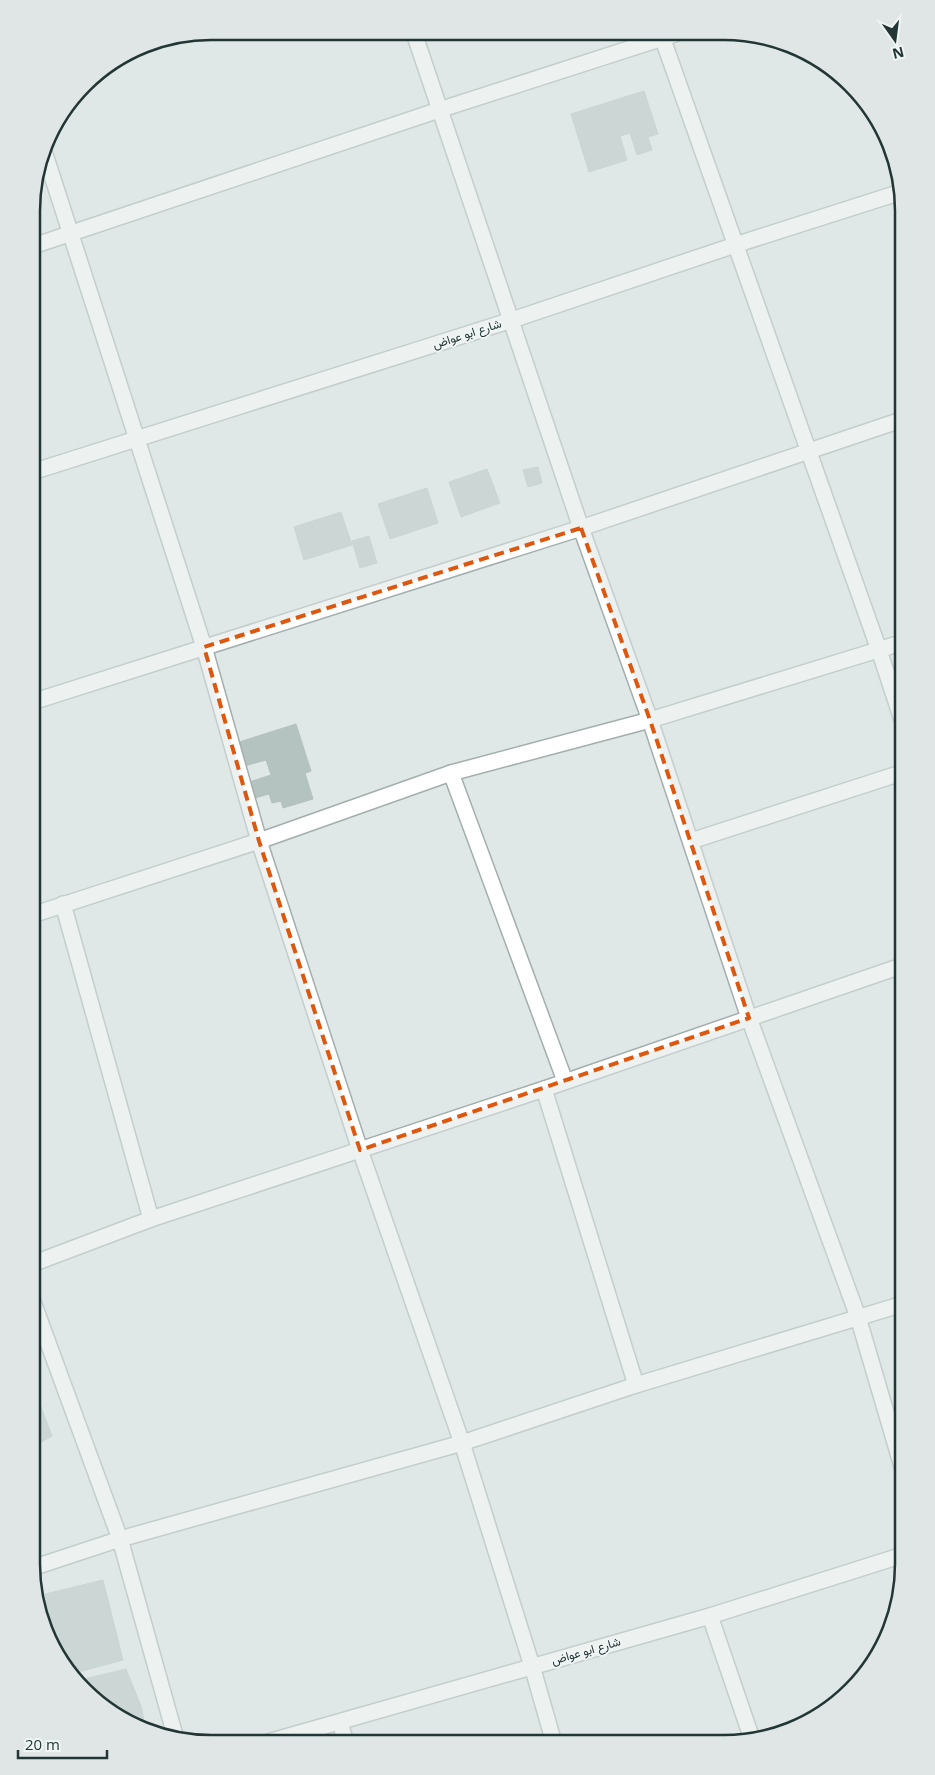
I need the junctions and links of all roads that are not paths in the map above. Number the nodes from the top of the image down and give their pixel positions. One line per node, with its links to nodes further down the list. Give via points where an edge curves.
1 (417, 40): 4 (street)
2 (651, 40): 4 (street)
3 (668, 40): 9 (street)
4 (439, 110): 7 (street); 10 (street)
5 (47, 162): 7 (street)
6 (894, 194): 9 (street, شارع ابو عواض)
7 (70, 233): 8 (street); 12 (street)
8 (40, 244)
9 (735, 245): 10 (street, شارع ابو عواض); 13 (street)
10 (512, 320): 12 (street, شارع ابو عواض); 15 (street)
11 (895, 422): 13 (street)
12 (137, 438): 14 (street, شارع ابو عواض); 17 (street)
13 (808, 450): 15 (street); 18 (street)
14 (40, 469)
15 (581, 528): 17 (street); 21 (street)
16 (895, 645): 18 (street)
17 (204, 647): 19 (street); 24 (street)
18 (879, 650): 20 (street); 21 (street)
19 (40, 699)
20 (895, 699)
21 (650, 720): 22 (street); 25 (street)
22 (451, 773): 24 (street); 30 (street)
23 (895, 775): 25 (street)
24 (258, 842): 26 (street); 32 (street)
25 (690, 842): 29 (street)
26 (63, 904): 27 (street); 33 (street)
27 (40, 912)
28 (895, 968): 29 (street)
29 (749, 1018): 30 (street); 36 (street)
30 (565, 1081): 31 (street)
31 (544, 1088): 32 (street); 38 (street)
32 (360, 1150): 33 (street); 39 (street)
33 (151, 1219): 34 (street)
34 (40, 1261)
35 (895, 1306): 36 (street)
36 (858, 1317): 38 (street); 40 (street)
37 (40, 1321): 41 (street)
38 (636, 1385): 39 (street)
39 (462, 1443): 41 (street); 45 (street)
40 (895, 1443)
41 (120, 1539): 43 (street); 47 (street)
42 (895, 1558): 44 (street, شارع ابو عواض)
43 (40, 1565)
44 (710, 1616): 45 (street, شارع ابو عواض); 48 (street)
45 (532, 1666): 46 (street, شارع ابو عواض); 51 (street)
46 (340, 1722): 49 (street, شارع ابو عواض); 50 (street)
47 (174, 1731)
48 (750, 1733)
49 (293, 1735)
50 (344, 1735)
51 (552, 1735)

